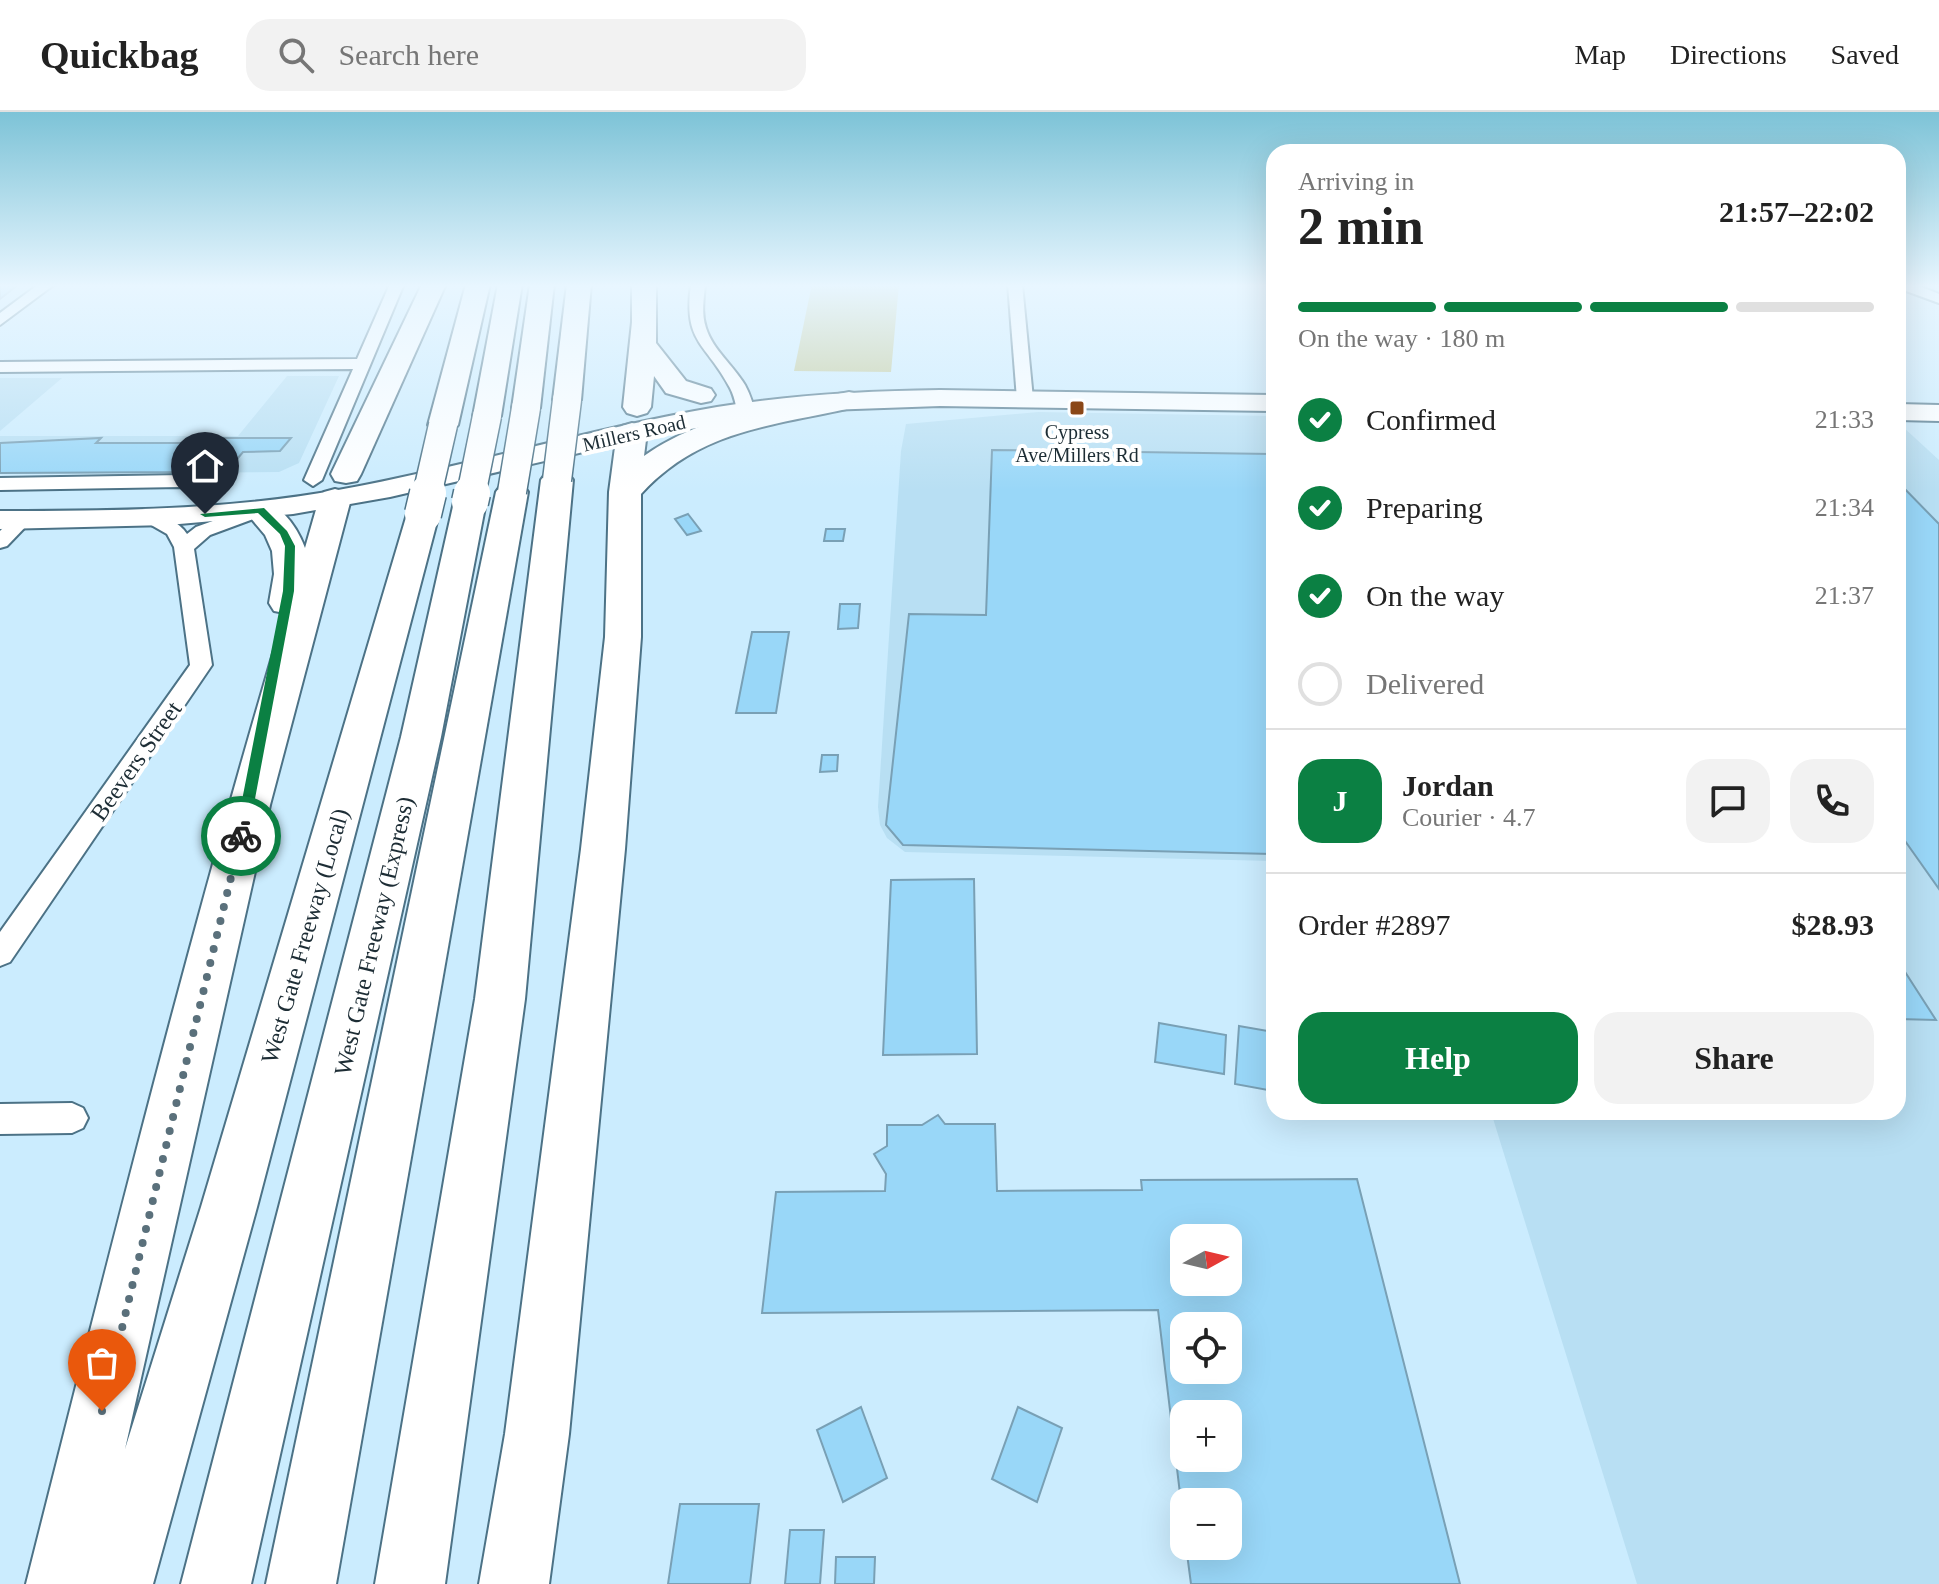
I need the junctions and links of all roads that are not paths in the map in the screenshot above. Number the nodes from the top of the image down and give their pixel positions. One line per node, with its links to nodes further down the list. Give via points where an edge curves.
1 (369, 353): 11 (street)
2 (399, 353): 25 (highway)
3 (461, 353): 39 (highway, West Gate Freeway (Local), bridge, via 423,514)
4 (498, 353): 26 (highway, West Gate Freeway (Express), bridge, via 487,416)
5 (533, 353): 26 (highway, West Gate Freeway (Express), bridge)
6 (572, 353): 26 (highway, bridge, via 567,400)
7 (642, 353): 23 (highway)
8 (650, 353): 15 (highway, via 676,387)
9 (711, 353): 20 (street)
10 (1021, 353): 14 (street)
11 (364, 364): 12 (street); 25 (street, via 344,411)
12 (0, 367)
13 (1266, 391): 14 (main road, Millers Road)
14 (1025, 393): 16 (main road, Millers Road); 19 (main road, Millers Road); 20 (main road, Millers Road, via 831,385)
15 (701, 395): 20 (main road, Millers Road); 23 (main road, Millers Road)
16 (849, 400): 20 (highway)
17 (1906, 401): 18 (main road)
18 (1939, 401)
19 (1266, 403)
20 (746, 406): 23 (main road, Millers Road); 28 (highway, via 713,431 640,471)
21 (1906, 412): 22 (main road)
22 (1939, 413)
23 (635, 420): 25 (main road, Millers Road, via 488,468); 28 (highway)
24 (0, 484): 27 (street, via 183,481)
25 (331, 484): 27 (main road, Millers Road); 29 (main road, Millers Road); 34 (highway)
26 (513, 491): 40 (highway, West Gate Freeway (Express), via 421,737); 41 (highway, West Gate Freeway (Express)); 42 (highway, via 500,999)
27 (215, 492): 30 (main road, Millers Road)
28 (625, 492): 43 (highway, via 623,637 604,834 537,1434)
29 (260, 510): 31 (main road, Millers Road); 33 (street, via 203,531); 34 (highway, via 290,546 289,576)
30 (7, 514): 31 (main road, Millers Road); 32 (street)
31 (149, 518): 33 (street, via 175,530)
32 (0, 542)
33 (184, 547): 35 (street, Beevers Street, via 198,674)
34 (249, 805): 38 (highway)
35 (0, 954)
36 (72, 1118): 37 (street)
37 (0, 1119)
38 (61, 1584)
39 (118, 1584)
40 (216, 1584)
41 (301, 1584)
42 (410, 1584)
43 (514, 1584)

